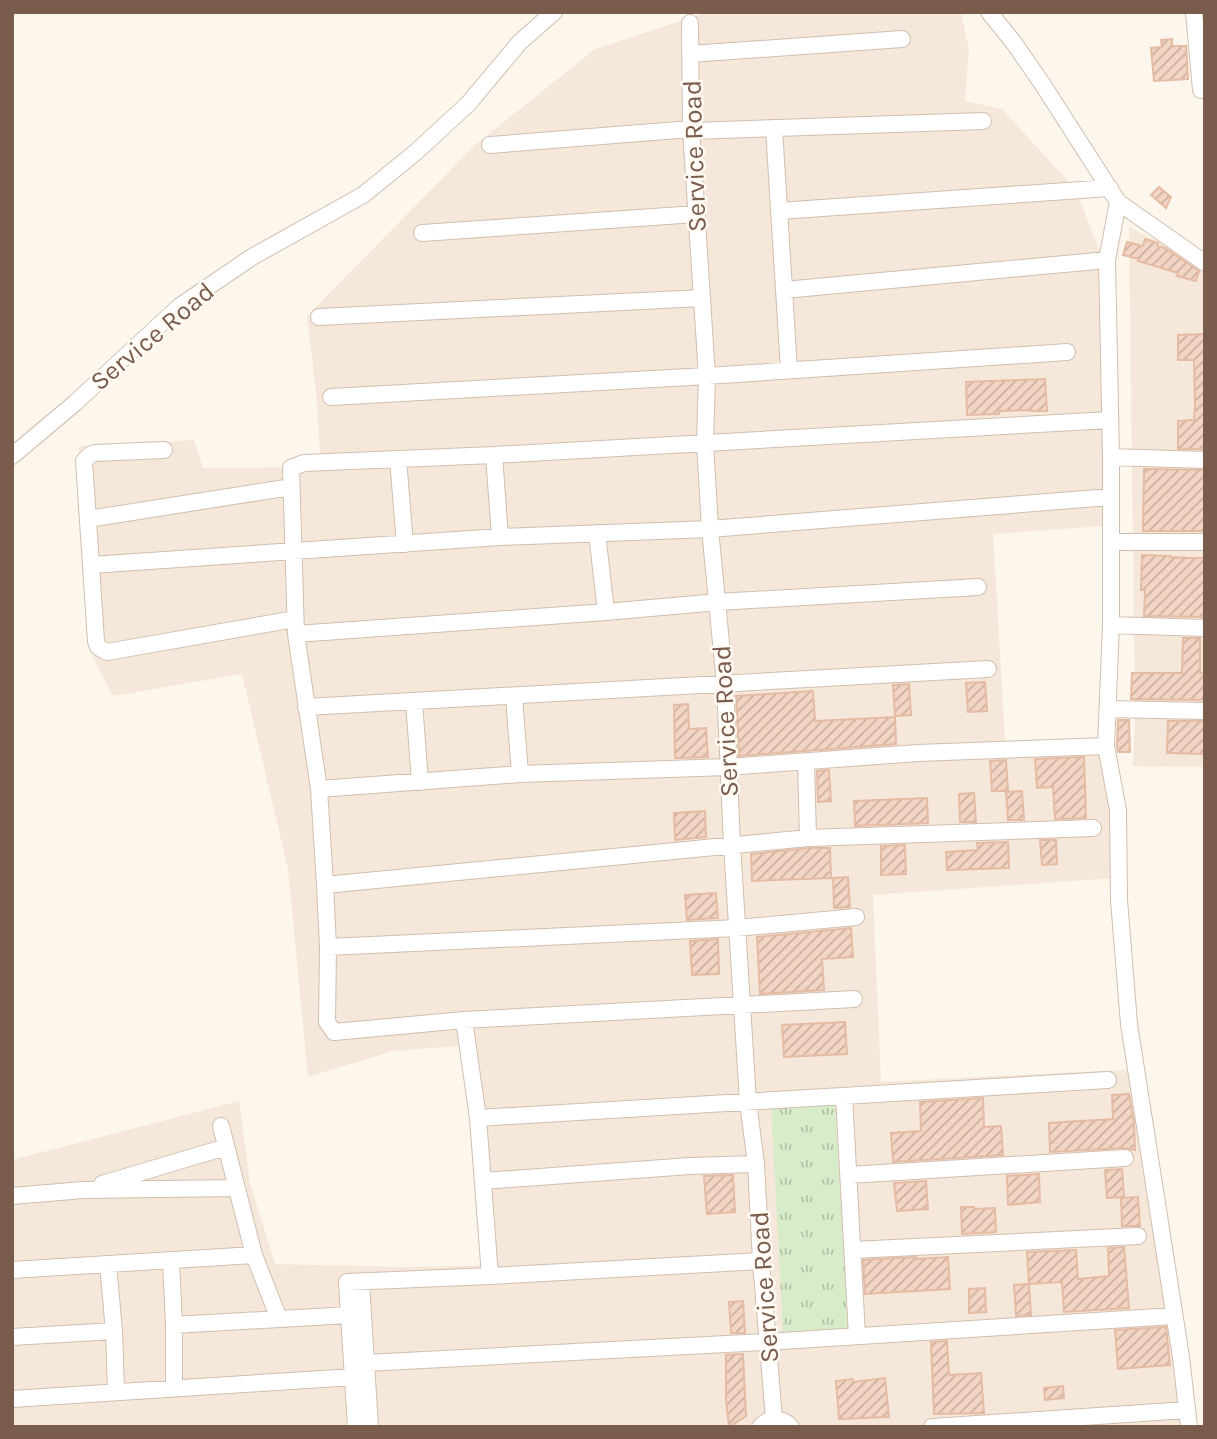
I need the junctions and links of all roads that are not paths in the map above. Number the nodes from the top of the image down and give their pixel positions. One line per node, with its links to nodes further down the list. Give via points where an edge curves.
1 (554, 12): 29 (street, Service Road, via 520,41 468,104 416,152 363,195 252,257 180,306)
2 (989, 12): 12 (street)
3 (1194, 12): 7 (street)
4 (690, 23): 6 (street, Service Road)
5 (902, 39): 6 (street)
6 (690, 54): 10 (street, Service Road)
7 (1201, 90)
8 (982, 121): 9 (street)
9 (774, 128): 10 (street); 13 (street)
10 (692, 130): 11 (street); 14 (street, Service Road)
11 (490, 145)
12 (1114, 195): 13 (street); 16 (street); 17 (street)
13 (779, 211): 18 (street)
14 (696, 214): 15 (street); 19 (street, Service Road)
15 (422, 233)
16 (1107, 260): 18 (street); 25 (street)
17 (1205, 263)
18 (784, 290): 22 (street)
19 (702, 298): 20 (street); 23 (street, Service Road)
20 (319, 317)
21 (1067, 352): 22 (street)
22 (789, 370): 23 (street)
23 (707, 376): 24 (street); 26 (street, Service Road)
24 (331, 397)
25 (1110, 420): 26 (street); 30 (street)
26 (705, 443): 28 (street); 36 (street, Service Road)
27 (164, 450): 35 (street, via 95,453 86,458)
28 (494, 455): 31 (street); 38 (street)
29 (12, 456)
30 (1111, 457): 32 (street); 34 (street)
31 (398, 459): 33 (street, via 304,463 291,468); 41 (street)
32 (1205, 460)
33 (291, 486): 35 (street); 42 (street)
34 (1110, 497): 36 (street); 39 (street)
35 (88, 519): 43 (street)
36 (710, 529): 37 (street); 45 (street, Service Road)
37 (597, 533): 38 (street); 46 (street)
38 (500, 537): 41 (street)
39 (1111, 542): 40 (street); 47 (street)
40 (1205, 542)
41 (405, 544): 42 (street)
42 (293, 551): 43 (street); 48 (street)
43 (91, 565): 48 (street, via 96,641 107,652)
44 (978, 587): 45 (street)
45 (718, 602): 46 (street); 51 (street, Service Road)
46 (606, 612): 48 (street)
47 (1111, 625): 49 (street); 55 (street)
48 (296, 626): 54 (street)
49 (1205, 628)
50 (988, 669): 51 (street)
51 (725, 684): 52 (street); 59 (street, Service Road)
52 (514, 697): 53 (street); 60 (street)
53 (414, 702): 54 (street); 61 (street)
54 (306, 708): 62 (street)
55 (1109, 709): 56 (street); 57 (street)
56 (1205, 711)
57 (1106, 746): 58 (street); 96 (street, via 1118,810 1119,900 1129,1024)
58 (806, 762): 59 (street); 64 (street)
59 (728, 767): 60 (street); 65 (street, Service Road)
60 (520, 775): 61 (street)
61 (420, 782): 62 (street)
62 (319, 789): 66 (street)
63 (1093, 828): 64 (street)
64 (808, 838): 65 (street)
65 (732, 845): 66 (street); 68 (street, Service Road)
66 (326, 885): 69 (street)
67 (856, 917): 68 (street)
68 (737, 928): 69 (street); 71 (street, Service Road)
69 (328, 947): 72 (street, via 327,1022 334,1032)
70 (853, 999): 71 (street)
71 (743, 1004): 72 (street); 75 (street, Service Road)
72 (464, 1020): 76 (street)
73 (1108, 1080): 74 (street)
74 (844, 1096): 75 (street); 81 (street)
75 (748, 1101): 76 (street); 80 (street, Service Road)
76 (478, 1118): 82 (street)
77 (220, 1126): 78 (street)
78 (226, 1147): 83 (street); 84 (street)
79 (1125, 1158): 81 (street)
80 (756, 1164): 82 (street); 90 (street, Service Road)
81 (849, 1175): 87 (street)
82 (483, 1181): 93 (street)
83 (237, 1188): 84 (street); 88 (street)
84 (83, 1190): 85 (street)
85 (12, 1196)
86 (1138, 1236): 87 (street)
87 (853, 1250): 100 (street)
88 (254, 1255): 89 (street); 97 (street)
89 (171, 1260): 91 (street); 98 (street)
90 (761, 1261): 93 (street); 102 (street, Service Road)
91 (108, 1264): 92 (street); 99 (street)
92 (12, 1270)
93 (490, 1276): 94 (street)
94 (361, 1282): 95 (street, via 348,1282); 103 (street)
95 (349, 1315): 97 (street); 104 (street)
96 (1174, 1316): 100 (street); 108 (street)
97 (279, 1319): 98 (street)
98 (173, 1325): 105 (street)
99 (114, 1331): 101 (street); 106 (street)
100 (858, 1336): 102 (street)
101 (12, 1337)
102 (766, 1342): 103 (street); 109 (street, Service Road)
103 (366, 1363): 111 (street)
104 (353, 1377): 105 (street); 110 (street)
105 (174, 1388): 106 (street)
106 (116, 1392): 107 (street)
107 (12, 1399)
108 (1188, 1418): 113 (street)
109 (767, 1423): 112 (street, via 784,1420)
110 (356, 1427)
111 (370, 1427)
112 (790, 1427)
113 (932, 1427)

